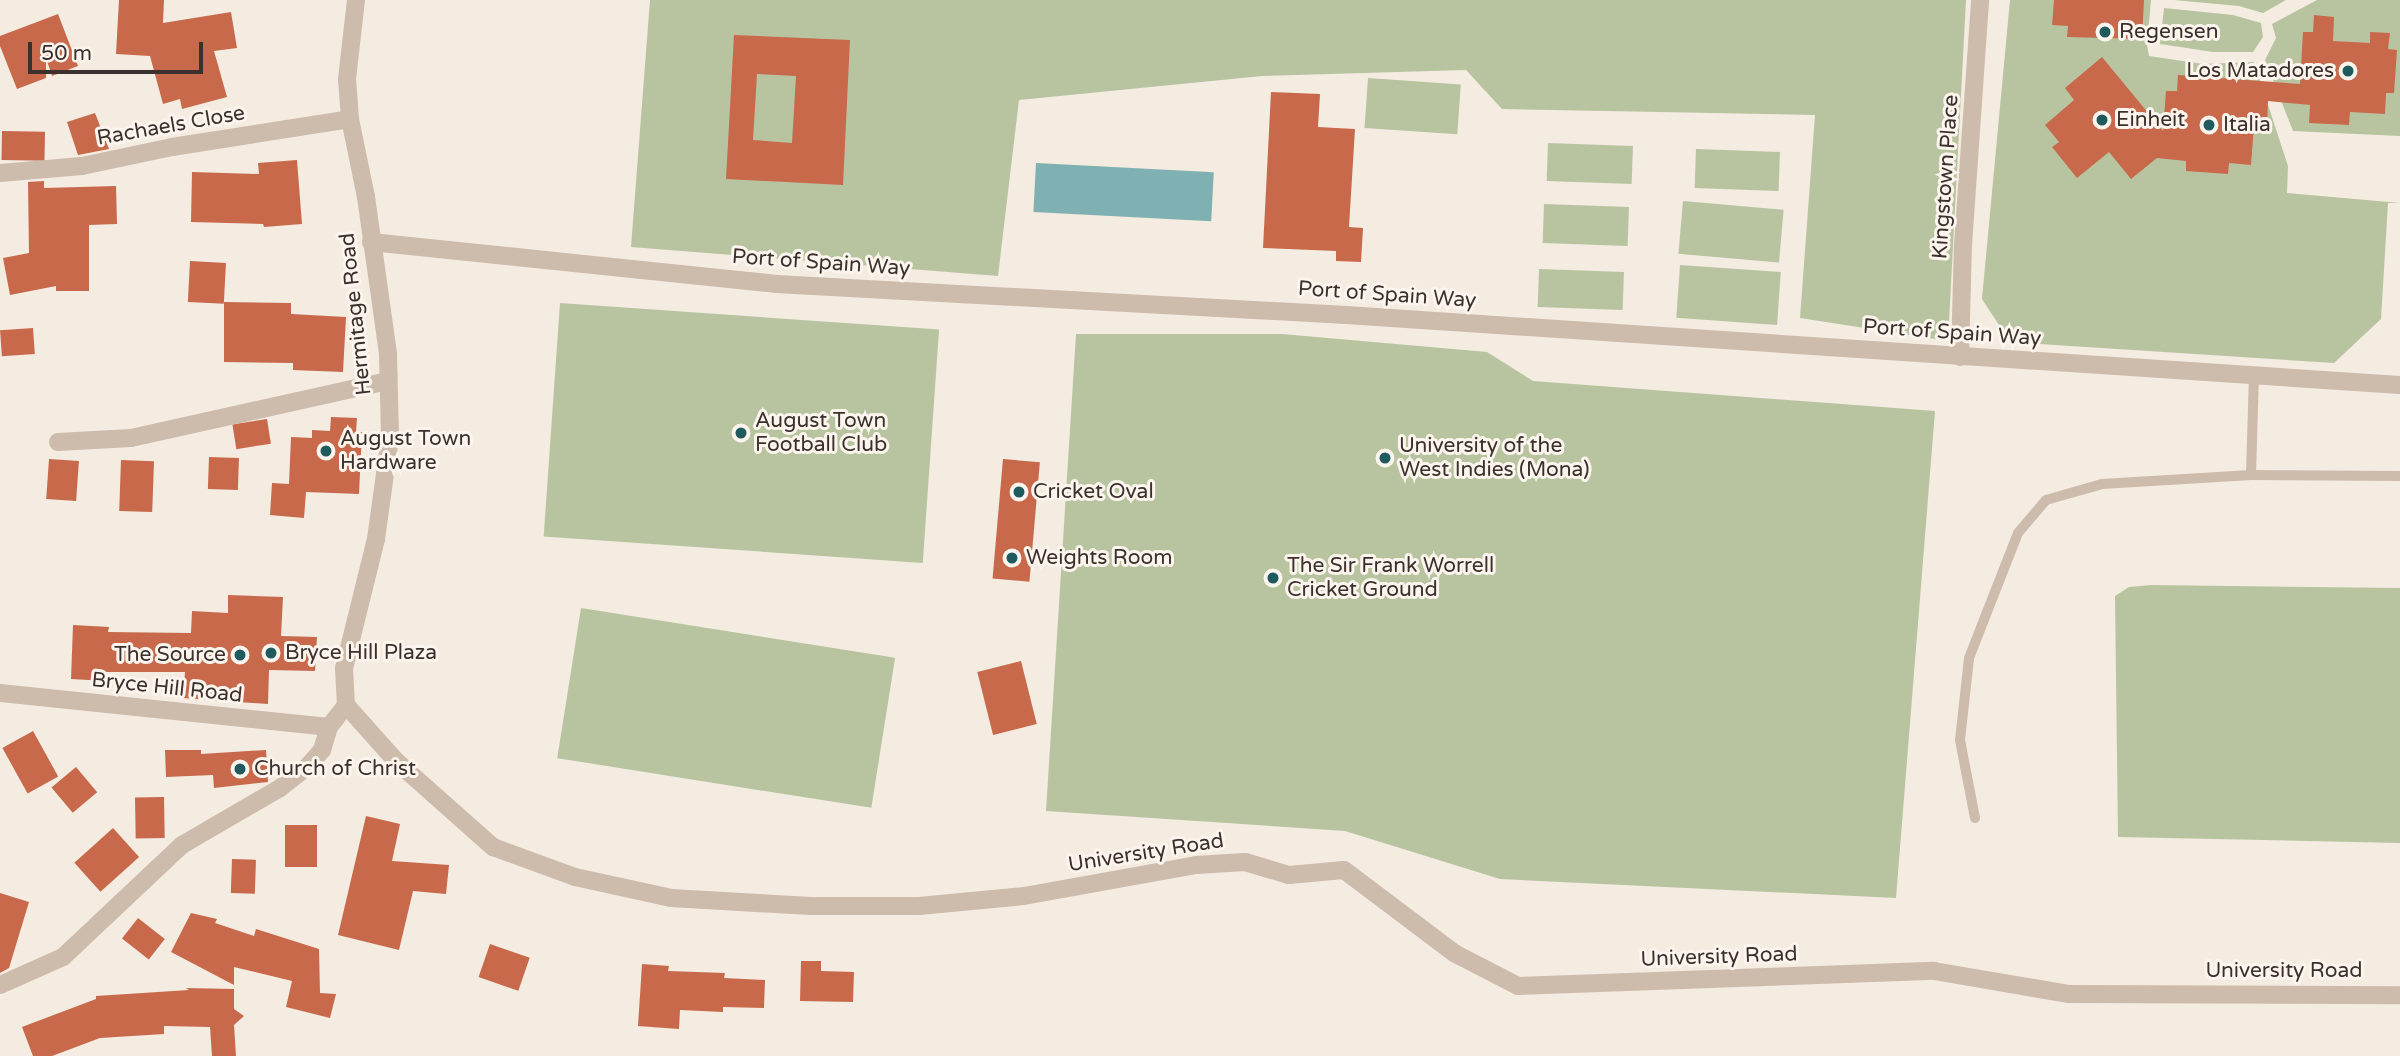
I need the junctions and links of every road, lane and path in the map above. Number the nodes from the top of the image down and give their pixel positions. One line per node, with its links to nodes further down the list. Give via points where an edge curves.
1 (356, 0): 3 (street, Hermitage Road, via 347,79)
2 (1980, 0): 6 (street, Kingstown Place)
3 (350, 119): 4 (street, Rachaels Close, via 82,166); 5 (street, Hermitage Road)
4 (0, 173)
5 (371, 242): 6 (street, Port of Spain Way, via 776,284 1346,315); 8 (street, Hermitage Road)
6 (1960, 357): 7 (street, Port of Spain Way)
7 (2254, 375): 9 (street, Port of Spain Way); 11 (lane)
8 (388, 381): 10 (street, via 131,438); 14 (street, Hermitage Road, via 390,438 376,539 344,668)
9 (2400, 384)
10 (58, 442)
11 (2251, 475): 12 (lane); 16 (lane, via 2102,484 2046,500 2018,533 1969,658 1960,740)
12 (2400, 476)
13 (0, 693): 15 (street, Bryce Hill Road)
14 (346, 705): 15 (street); 18 (street, University Road, via 396,761 493,847 575,877 671,898 919,906 1024,896 1196,865 1245,862 1289,874 1344,870 1454,953 1518,986 1934,971 2068,994)
15 (329, 727): 17 (street, via 323,750 289,780 182,845 62,957)
16 (1975, 818)
17 (0, 985)
18 (2400, 995)

